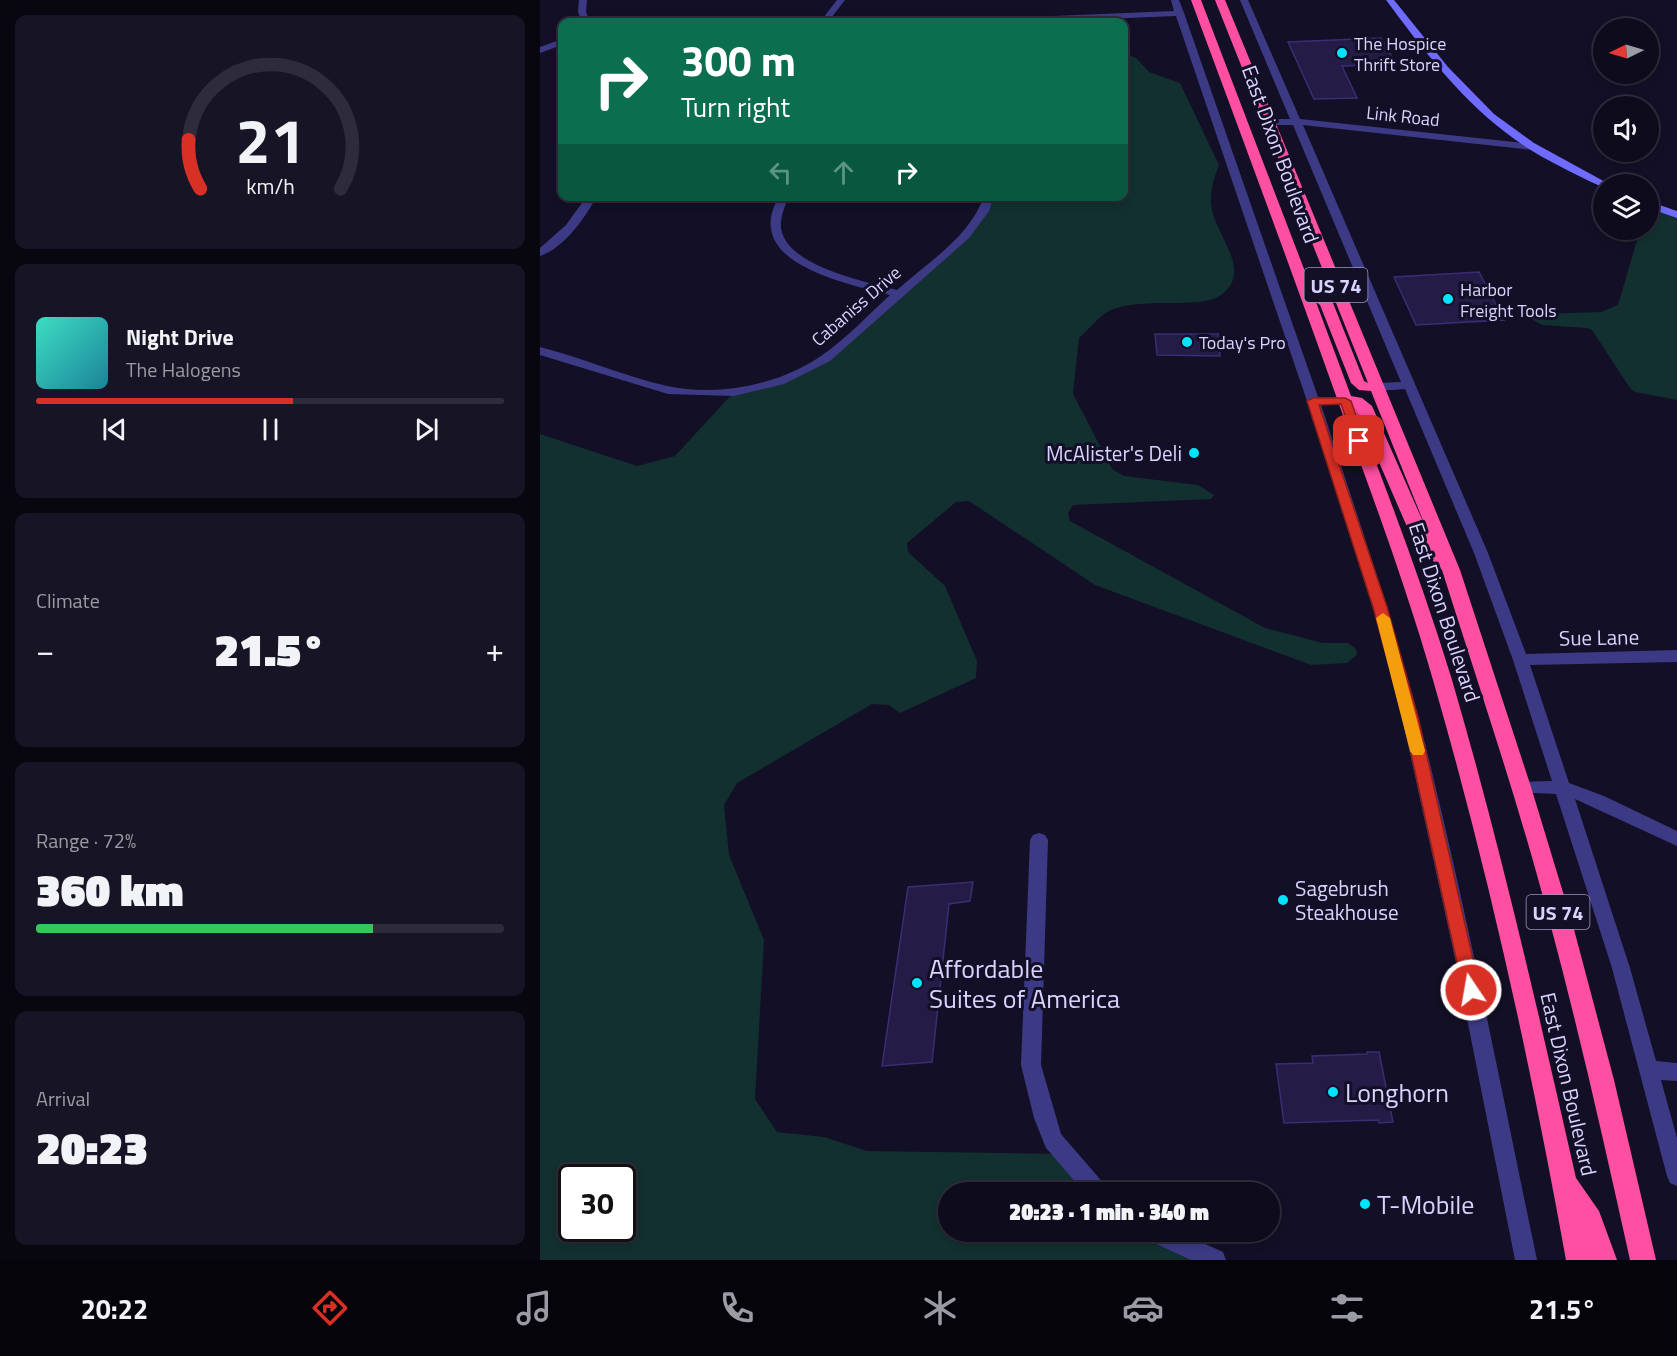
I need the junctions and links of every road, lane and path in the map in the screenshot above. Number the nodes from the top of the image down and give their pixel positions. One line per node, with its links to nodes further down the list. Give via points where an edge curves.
1 (583, 0): 10 (street)
2 (841, 0): 11 (street)
3 (1175, 0): 9 (street)
4 (1196, 0): 26 (highway, East Dixon Boulevard / US 74)
5 (1209, 0): 13 (highway)
6 (1220, 0): 13 (highway, East Dixon Boulevard / US 74)
7 (1244, 0): 17 (street, East Dixon Boulevard)
8 (1390, 0): 18 (street, via 1476,102)
9 (1179, 13): 12 (street); 31 (street)
10 (584, 18)
11 (827, 18)
12 (1068, 18)
13 (1230, 27): 16 (highway, East Dixon Boulevard / US 74)
14 (558, 43): 15 (street)
15 (540, 50)
16 (1269, 122): 17 (street, Link Road); 30 (highway, East Dixon Boulevard / US 74)
17 (1297, 122): 18 (street, Link Road); 29 (street, East Dixon Boulevard)
18 (1533, 147): 19 (street)
19 (1593, 178)
20 (589, 201): 25 (street, via 565,234)
21 (783, 201): 27 (street, via 777,232 797,258 826,272)
22 (987, 201): 27 (street, Cabaniss Drive, via 970,230)
23 (1659, 208): 24 (street)
24 (1677, 215)
25 (540, 253)
26 (1302, 283): 30 (highway, via 1326,303 1358,383); 32 (highway, East Dixon Boulevard / US 74)
27 (898, 294): 28 (street, Cabaniss Drive, via 826,358 780,381 734,392 668,390)
28 (540, 351)
29 (1409, 385): 30 (street); 35 (street, East Dixon Boulevard, via 1481,553)
30 (1378, 387): 33 (highway, East Dixon Boulevard / US 74)
31 (1313, 401): 32 (street); 47 (street, via 1380,607 1410,717)
32 (1345, 401): 33 (highway, via 1357,401 1364,406 1416,529); 44 (highway, East Dixon Boulevard / US 74, via 1442,679 1503,906)
33 (1451, 570): 36 (highway, East Dixon Boulevard / US 74)
34 (1677, 656): 35 (street, Sue Lane)
35 (1521, 660): 37 (street, East Dixon Boulevard)
36 (1521, 787): 37 (street); 50 (highway, East Dixon Boulevard / US 74, via 1602,1080)
37 (1564, 788): 38 (street); 40 (street, East Dixon Boulevard)
38 (1677, 839)
39 (1039, 840): 43 (street, via 1031,1065 1053,1141)
40 (1649, 1070): 41 (street); 42 (street, East Dixon Boulevard)
41 (1677, 1072)
42 (1677, 1176)
43 (1088, 1182)
44 (1565, 1184): 48 (highway, East Dixon Boulevard / US 74); 49 (highway, via 1591,1219)
45 (1177, 1242): 46 (street)
46 (1215, 1260)
47 (1526, 1260)
48 (1579, 1260)
49 (1604, 1260)
50 (1643, 1260)

